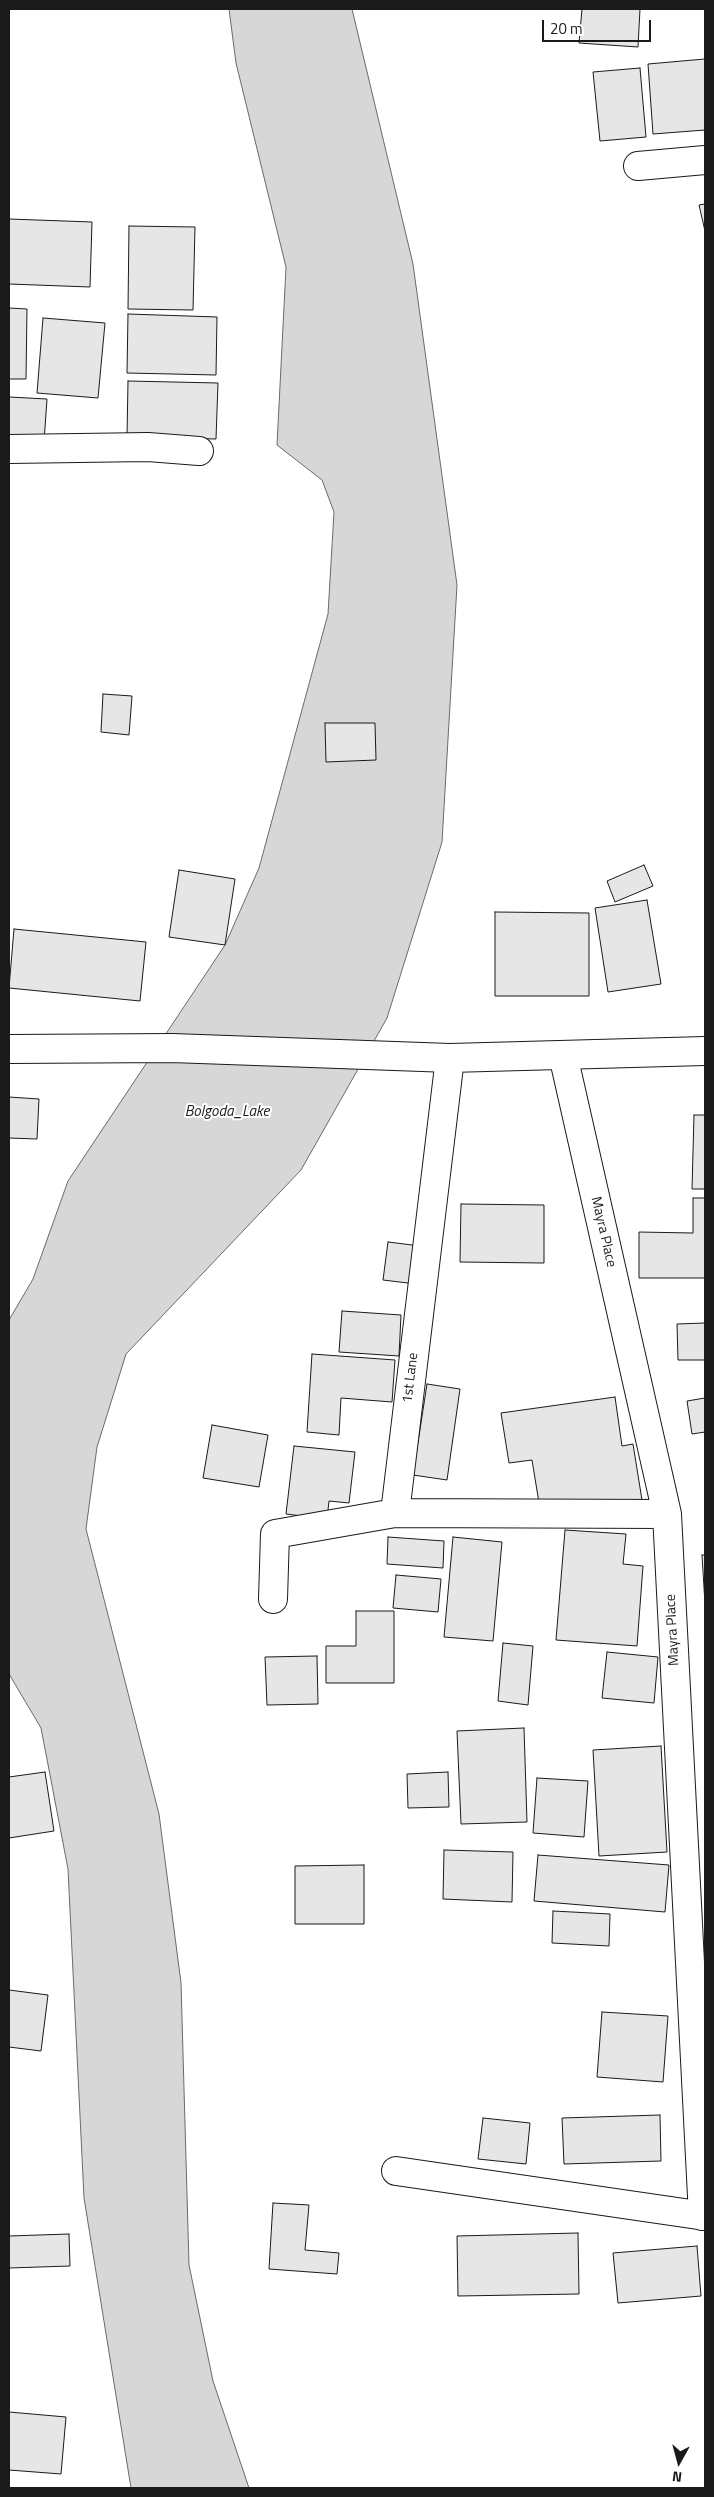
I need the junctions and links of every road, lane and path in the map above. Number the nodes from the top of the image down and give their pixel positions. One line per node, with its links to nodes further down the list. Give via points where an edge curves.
1 (705, 160): 2 (street)
2 (638, 166)
3 (9, 449): 4 (street, via 148,447)
4 (200, 451)
5 (9, 1049): 8 (street, via 172,1048)
6 (705, 1051): 7 (street)
7 (563, 1055): 8 (street); 10 (street, Mayra Place)
8 (441, 1057): 9 (street, 1st Lane)
9 (395, 1513): 10 (street); 11 (street, via 275,1534)
10 (667, 1514): 13 (street, Mayra Place)
11 (273, 1598)
12 (396, 2171): 13 (street)
13 (704, 2216)

